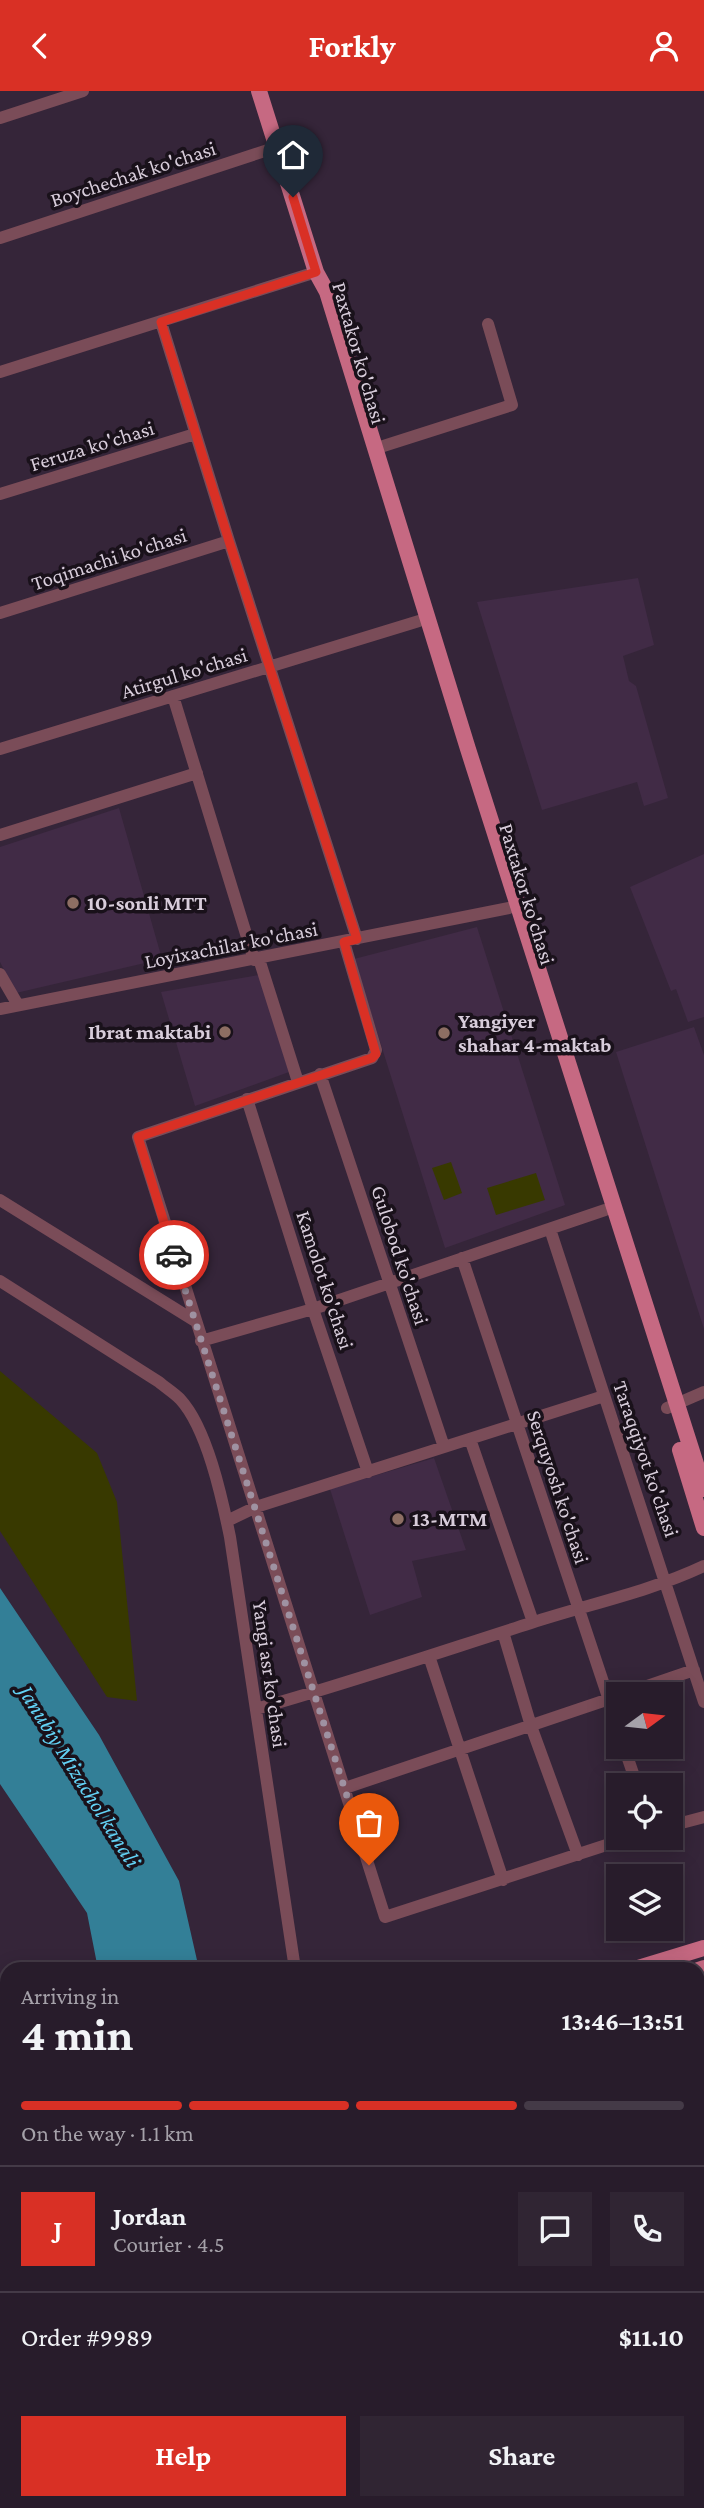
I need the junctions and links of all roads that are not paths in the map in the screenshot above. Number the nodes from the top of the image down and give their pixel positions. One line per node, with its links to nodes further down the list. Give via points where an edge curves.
1 (83, 91): 3 (street)
2 (259, 91): 4 (main road, Paxtakor ko'chasi)
3 (0, 118)
4 (277, 147): 5 (street, Boychechak ko'chasi); 6 (main road, Paxtakor ko'chasi)
5 (0, 238)
6 (316, 272): 7 (street); 11 (main road, Paxtakor ko'chasi, via 327,292); 15 (main road, Paxtakor ko'chasi, via 317,295)
7 (161, 322): 9 (street); 10 (street)
8 (488, 324): 11 (street, via 512,405)
9 (0, 372)
10 (195, 434): 12 (street, Feruza ko'chasi); 13 (street)
11 (374, 449): 41 (main road, Paxtakor ko'chasi)
12 (0, 494)
13 (229, 541): 14 (street, Toqimachi ko'chasi); 16 (street)
14 (0, 614)
15 (419, 621): 16 (street, Atirgul ko'chasi); 21 (main road, Paxtakor ko'chasi)
16 (269, 667): 17 (street, Atirgul ko'chasi); 22 (street)
17 (173, 696): 18 (street, Atirgul ko'chasi); 19 (street)
18 (0, 749)
19 (197, 773): 20 (street); 23 (street)
20 (0, 835)
21 (509, 908): 22 (street, Loyixachilar ko'chasi); 31 (main road, Paxtakor ko'chasi)
22 (351, 941): 23 (street, Loyixachilar ko'chasi); 27 (street, via 376,1054)
23 (256, 960): 25 (street, Loyixachilar ko'chasi); 28 (street)
24 (0, 974): 25 (street)
25 (18, 1005): 26 (street, Loyixachilar ko'chasi)
26 (0, 1009)
27 (320, 1074): 28 (street); 35 (street, Gulobod ko'chasi)
28 (298, 1081): 29 (street)
29 (247, 1098): 36 (street, Kamolot ko'chasi); 37 (street, Yangi asr ko'chasi, via 138,1137)
30 (0, 1200): 37 (street)
31 (605, 1210): 32 (street); 41 (main road, Paxtakor ko'chasi)
32 (550, 1229): 33 (street); 40 (street, Taraqqiyot ko'chasi)
33 (462, 1258): 35 (street); 42 (street, Serquyosh ko'chasi)
34 (0, 1281): 48 (street, Yangi asr ko'chasi, via 180,1399 193,1417 213,1468)
35 (389, 1283): 36 (street); 44 (street, Gulobod ko'chasi)
36 (313, 1309): 38 (street); 45 (street, Kamolot ko'chasi)
37 (195, 1321): 38 (street, Yangi asr ko'chasi)
38 (201, 1341): 47 (street, Yangi asr ko'chasi)
39 (704, 1392): 41 (street)
40 (604, 1396): 42 (street); 51 (street, Taraqqiyot ko'chasi)
41 (672, 1406): 46 (main road, Paxtakor ko'chasi); 49 (main road, Paxtakor ko'chasi)
42 (517, 1423): 43 (street); 52 (street, Serquyosh ko'chasi)
43 (470, 1439): 44 (street); 53 (street)
44 (444, 1447): 45 (street)
45 (368, 1472): 47 (street)
46 (704, 1489)
47 (256, 1507): 48 (street); 59 (street, Yangi asr ko'chasi)
48 (227, 1521): 62 (street, Yangi asr ko'chasi)
49 (704, 1528)
50 (704, 1566): 51 (street)
51 (667, 1583): 52 (street); 56 (street, Taraqqiyot ko'chasi)
52 (578, 1609): 53 (street); 57 (street, Serquyosh ko'chasi)
53 (533, 1622): 54 (street)
54 (503, 1632): 55 (street); 63 (street)
55 (429, 1655): 59 (street); 64 (street)
56 (694, 1670): 58 (street); 61 (street, Taraqqiyot ko'chasi)
57 (607, 1682)
58 (659, 1682)
59 (313, 1693): 62 (street); 65 (street, Yangi asr ko'chasi)
60 (606, 1700): 63 (street)
61 (704, 1702)
62 (256, 1709): 72 (street, Yangi asr ko'chasi)
63 (531, 1726): 64 (street); 69 (street)
64 (460, 1750): 65 (street); 70 (street)
65 (345, 1788): 70 (street, Yangi asr ko'chasi, via 385,1917)
66 (704, 1817): 67 (street)
67 (683, 1823)
68 (606, 1845): 69 (street)
69 (578, 1855): 70 (street)
70 (503, 1880)
71 (704, 1948): 73 (main road)
72 (294, 1962)
73 (658, 1962)

